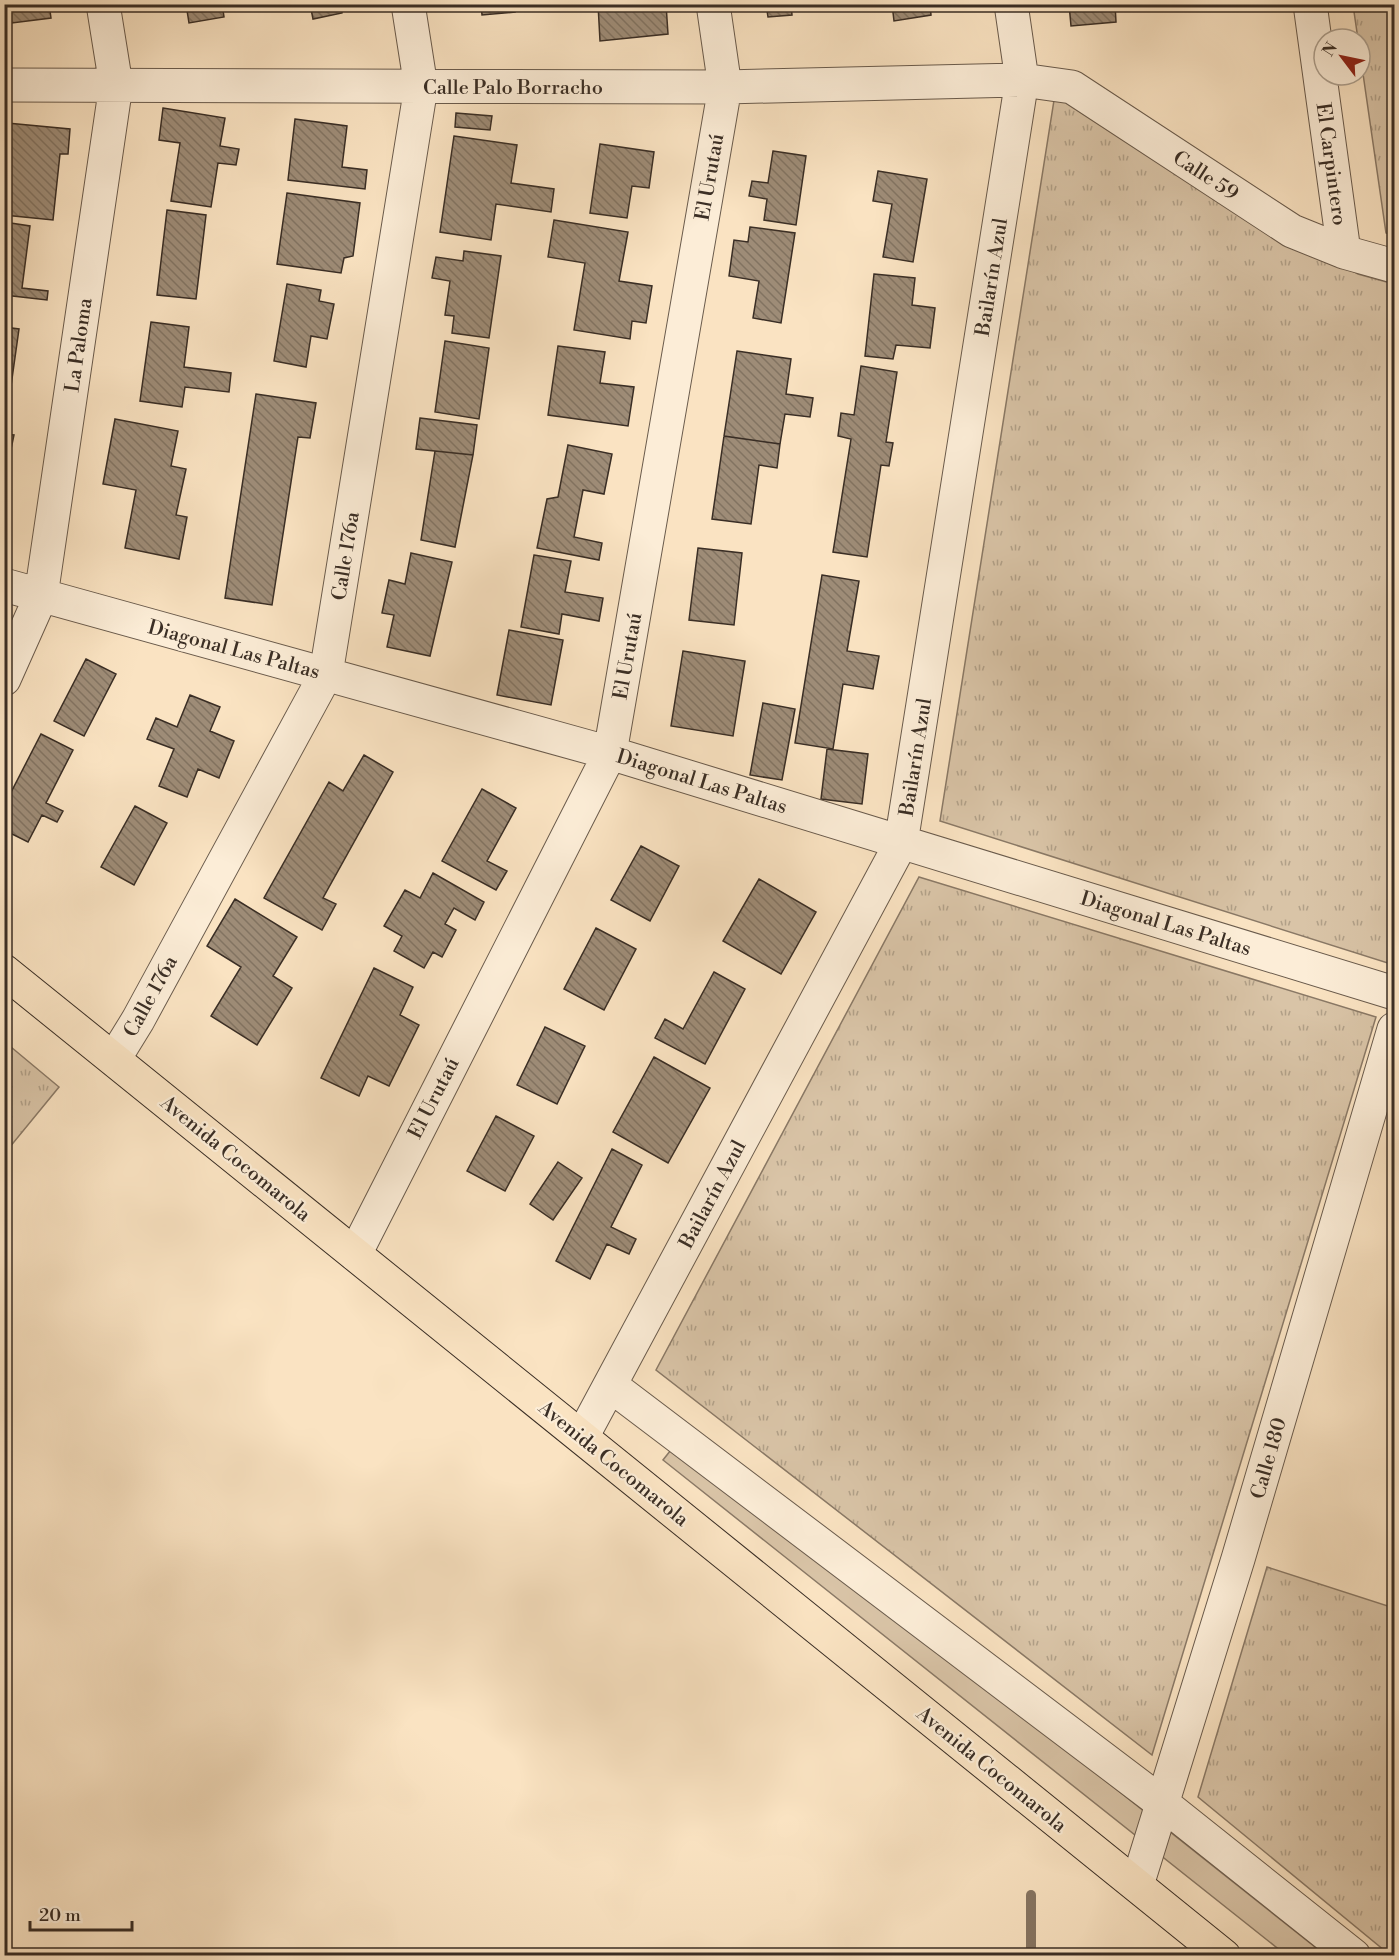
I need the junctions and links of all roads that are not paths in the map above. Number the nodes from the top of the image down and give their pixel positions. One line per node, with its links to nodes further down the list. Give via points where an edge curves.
1 (103, 4): 8 (street, La Paloma)
2 (408, 4): 9 (street, Calle 176a)
3 (712, 4): 10 (street, El Urutaú)
4 (1011, 4): 6 (street, Bailarín Azul)
5 (1310, 4): 11 (street, El Carpintero)
6 (1022, 80): 10 (street, Calle Palo Borracho); 11 (street, Calle 59, via 1072,87 1292,231); 18 (street, Bailarín Azul)
7 (4, 85): 8 (street, Calle Palo Borracho)
8 (116, 85): 9 (street, Calle Palo Borracho); 14 (street, La Paloma)
9 (421, 87): 10 (street, Calle Palo Borracho); 15 (street, Calle 176a)
10 (725, 87): 17 (street, El Urutaú)
11 (1344, 252): 12 (street, Calle 59)
12 (1395, 266)
13 (4, 585): 14 (street, Diagonal Las Paltas)
14 (41, 596): 15 (street, Diagonal Las Paltas); 16 (street, La Paloma)
15 (326, 674): 17 (street, Diagonal Las Paltas); 22 (street, Calle 176a)
16 (4, 679)
17 (610, 753): 18 (street, Diagonal Las Paltas); 23 (street, El Urutaú)
18 (901, 843): 20 (street, Diagonal Las Paltas); 24 (street, Bailarín Azul)
19 (4, 971): 22 (main road, Avenida Cocomarola)
20 (1395, 993)
21 (1395, 1029): 26 (street, Calle 180)
22 (114, 1059): 23 (main road, Avenida Cocomarola)
23 (355, 1254): 25 (main road, Avenida Cocomarola)
24 (610, 1385): 25 (street, Bailarín Azul); 26 (street)
25 (582, 1437): 27 (main road, Avenida Cocomarola)
26 (1162, 1803): 27 (street, Calle 180); 29 (street)
27 (1137, 1885): 28 (main road, Avenida Cocomarola)
28 (1224, 1956)
29 (1354, 1956)

